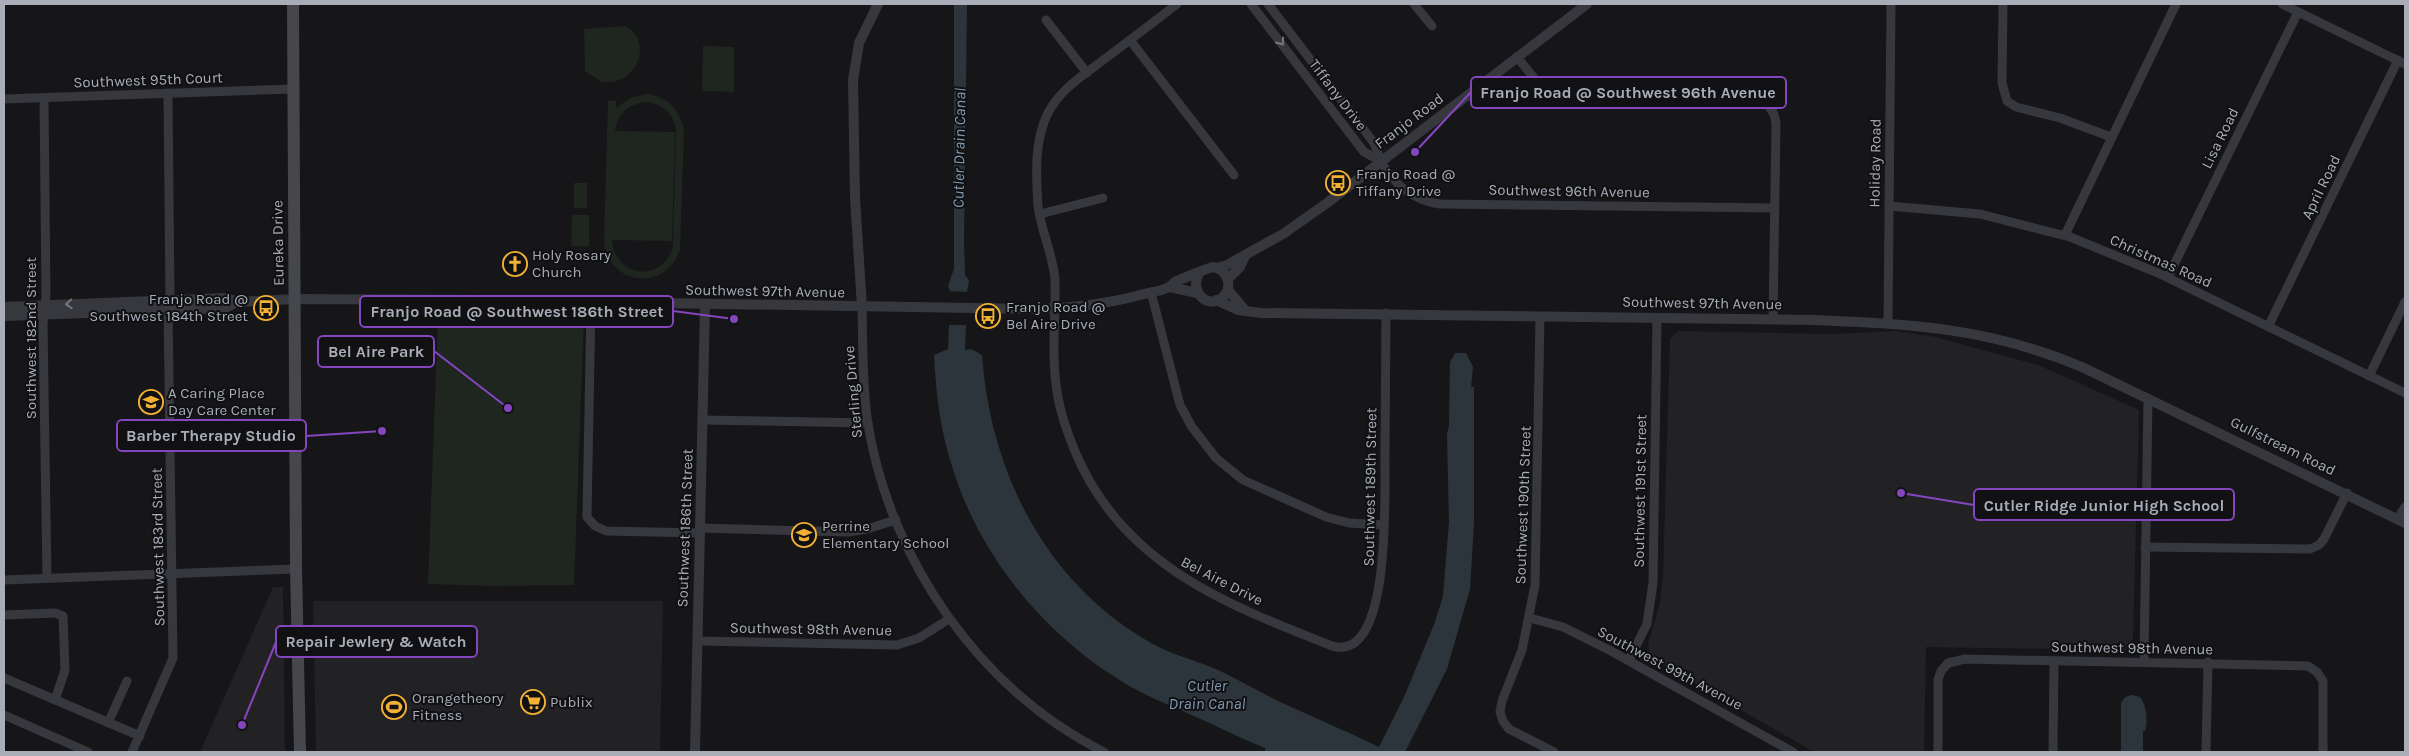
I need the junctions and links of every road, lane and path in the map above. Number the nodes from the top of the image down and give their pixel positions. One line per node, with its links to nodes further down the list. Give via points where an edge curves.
1 (293, 4): 19 (main road, Eureka Drive)
2 (878, 4): 47 (street, Sterling Drive, via 859,43 853,80 855,198)
3 (1178, 4): 15 (street, Bel Aire Drive)
4 (1251, 4): 24 (street, Tiffany Drive, one-way to 24, via 1364,152)
5 (1268, 4): 24 (street, Tiffany Drive, via 1374,143)
6 (1414, 4): 14 (street)
7 (1587, 4): 16 (street, Franjo Road)
8 (1891, 4): 27 (street, Holiday Road)
9 (2003, 4): 23 (street, via 2002,83 2006,101)
10 (2176, 4): 23 (street)
11 (2282, 4): 12 (street)
12 (2298, 12): 17 (street); 34 (street, Lisa Road)
13 (1046, 20): 18 (street)
14 (1432, 26)
15 (1130, 40): 18 (street, Bel Aire Drive); 25 (street)
16 (1517, 57): 24 (street, Franjo Road); 28 (street, via 1540,84 1562,96 1752,99 1767,104 1776,123)
17 (2402, 62): 57 (street, April Road)
18 (1086, 73): 29 (street, Bel Aire Drive, via 1058,98 1044,122 1038,155)
19 (293, 89): 20 (street, Southwest 95th Court); 40 (main road, Eureka Drive)
20 (168, 93): 21 (street, Southwest 95th Court); 43 (street, Southwest 183rd Street)
21 (44, 98): 22 (street, Southwest 95th Court); 50 (street, Southwest 182nd Street)
22 (4, 99)
23 (2112, 137): 30 (street)
24 (1381, 161): 28 (street, Southwest 96th Avenue, via 1402,188 1430,203); 31 (street, Franjo Road, via 1302,221)
25 (1234, 175)
26 (1103, 198): 29 (street)
27 (1889, 206): 30 (street, Christmas Road, via 1980,214); 56 (street, Holiday Road)
28 (1775, 208): 55 (street)
29 (1040, 214): 48 (street, Bel Aire Drive, via 1053,268)
30 (2065, 235): 34 (street, Christmas Road)
31 (1245, 256): 32 (street, Franjo Road); 35 (street, Franjo Road, via 1240,267)
32 (1216, 268): 33 (street); 35 (street)
33 (1200, 272): 36 (street, Southwest 97th Avenue); 39 (street, via 1195,282)
34 (2168, 277): 57 (street, Christmas Road)
35 (1228, 279): 37 (street)
36 (1170, 287): 38 (street, Southwest 97th Avenue); 39 (street, Southwest 97th Avenue)
37 (1228, 290): 41 (street); 49 (street)
38 (1151, 292): 48 (street, Southwest 97th Avenue, via 1102,303); 67 (street, via 1180,405 1216,458 1243,480 1326,517 1348,523)
39 (1198, 293): 41 (street, via 1206,300)
40 (295, 299): 43 (street, Southwest 97th Avenue, via 238,302 225,308); 44 (street, Southwest 97th Avenue); 70 (main road, Eureka Drive)
41 (1216, 300): 49 (street, Southwest 97th Avenue)
42 (2405, 302): 58 (street)
43 (169, 304): 50 (street, Southwest 97th Avenue); 71 (street, Southwest 183rd Street)
44 (591, 304): 45 (street, Southwest 97th Avenue); 68 (street, via 585,511 588,520 606,531)
45 (705, 305): 47 (street, Southwest 97th Avenue); 61 (street, Southwest 186th Street)
46 (4, 307): 50 (street, Southwest 97th Avenue)
47 (862, 307): 48 (street, Southwest 97th Avenue); 62 (street, Sterling Drive)
48 (1055, 308): 78 (street, Bel Aire Drive, via 1055,378 1061,411 1083,469 1112,517 1155,559 1193,584 1319,641)
49 (1244, 309): 51 (street, Southwest 97th Avenue, via 1261,313)
50 (44, 310): 52 (street, Southwest 97th Avenue); 72 (street, Southwest 182nd Street)
51 (1386, 313): 53 (street, Southwest 97th Avenue); 67 (street, Southwest 189th Street)
52 (4, 316)
53 (1540, 316): 54 (street, Southwest 97th Avenue); 75 (street, Southwest 190th Street, via 1537,569)
54 (1657, 318): 55 (street, Southwest 97th Avenue); 79 (street, Southwest 191st Street, via 1653,584 1647,624)
55 (1773, 319): 56 (street, Southwest 97th Avenue)
56 (1888, 323): 60 (street, Southwest 97th Avenue, via 1948,328 2014,343 2059,357)
57 (2268, 327): 58 (street, Christmas Road)
58 (2369, 376): 59 (street, Christmas Road)
59 (2405, 393)
60 (2148, 398): 63 (street, Gulfstream Road); 69 (street)
61 (702, 420): 62 (street); 68 (street, Southwest 186th Street)
62 (868, 423): 65 (street, Sterling Drive)
63 (2347, 493): 66 (street, Gulfstream Road); 69 (street, via 2324,539 2310,549)
64 (2405, 507): 66 (street)
65 (896, 520): 68 (street, via 848,532); 76 (street, Sterling Drive, via 917,566)
66 (2401, 521)
67 (1384, 525): 78 (street, Southwest 189th Street, via 1381,576 1372,614 1361,637)
68 (700, 530): 77 (street, Southwest 186th Street)
69 (2145, 547): 81 (street)
70 (296, 569): 71 (street); 91 (main road, Eureka Drive)
71 (171, 573): 72 (street); 88 (street, Southwest 183rd Street, via 174,658)
72 (47, 578): 73 (street)
73 (4, 580)
74 (4, 615): 85 (street, via 55,613 63,616 65,670)
75 (1530, 618): 79 (street, Southwest 99th Avenue, via 1567,628); 94 (street, Southwest 190th Street, via 1502,701 1501,719 1513,732)
76 (949, 619): 77 (street, Southwest 98th Avenue, via 919,638 897,645); 93 (street, Sterling Drive, via 1012,688 1042,714)
77 (697, 641): 92 (street, Southwest 186th Street)
78 (1345, 648)
79 (1629, 660): 95 (street, Southwest 99th Avenue)
80 (2054, 661): 81 (street, Southwest 98th Avenue); 96 (street, Southwest 98th Avenue, via 1965,659 1945,666 1937,683); 97 (street)
81 (2144, 662): 82 (street, Southwest 98th Avenue)
82 (2208, 662): 98 (street); 99 (street, Southwest 98th Avenue, via 2304,665 2318,672 2324,685)
83 (4, 678): 85 (street)
84 (127, 681): 87 (street)
85 (55, 700): 87 (street)
86 (4, 715): 89 (street)
87 (108, 723): 88 (street)
88 (140, 736): 90 (street, Southwest 183rd Street)
89 (88, 752)
90 (132, 752)
91 (300, 752)
92 (695, 752)
93 (1104, 752)
94 (1554, 752)
95 (1794, 752)
96 (1938, 752)
97 (2053, 752)
98 (2206, 752)
99 (2323, 752)

